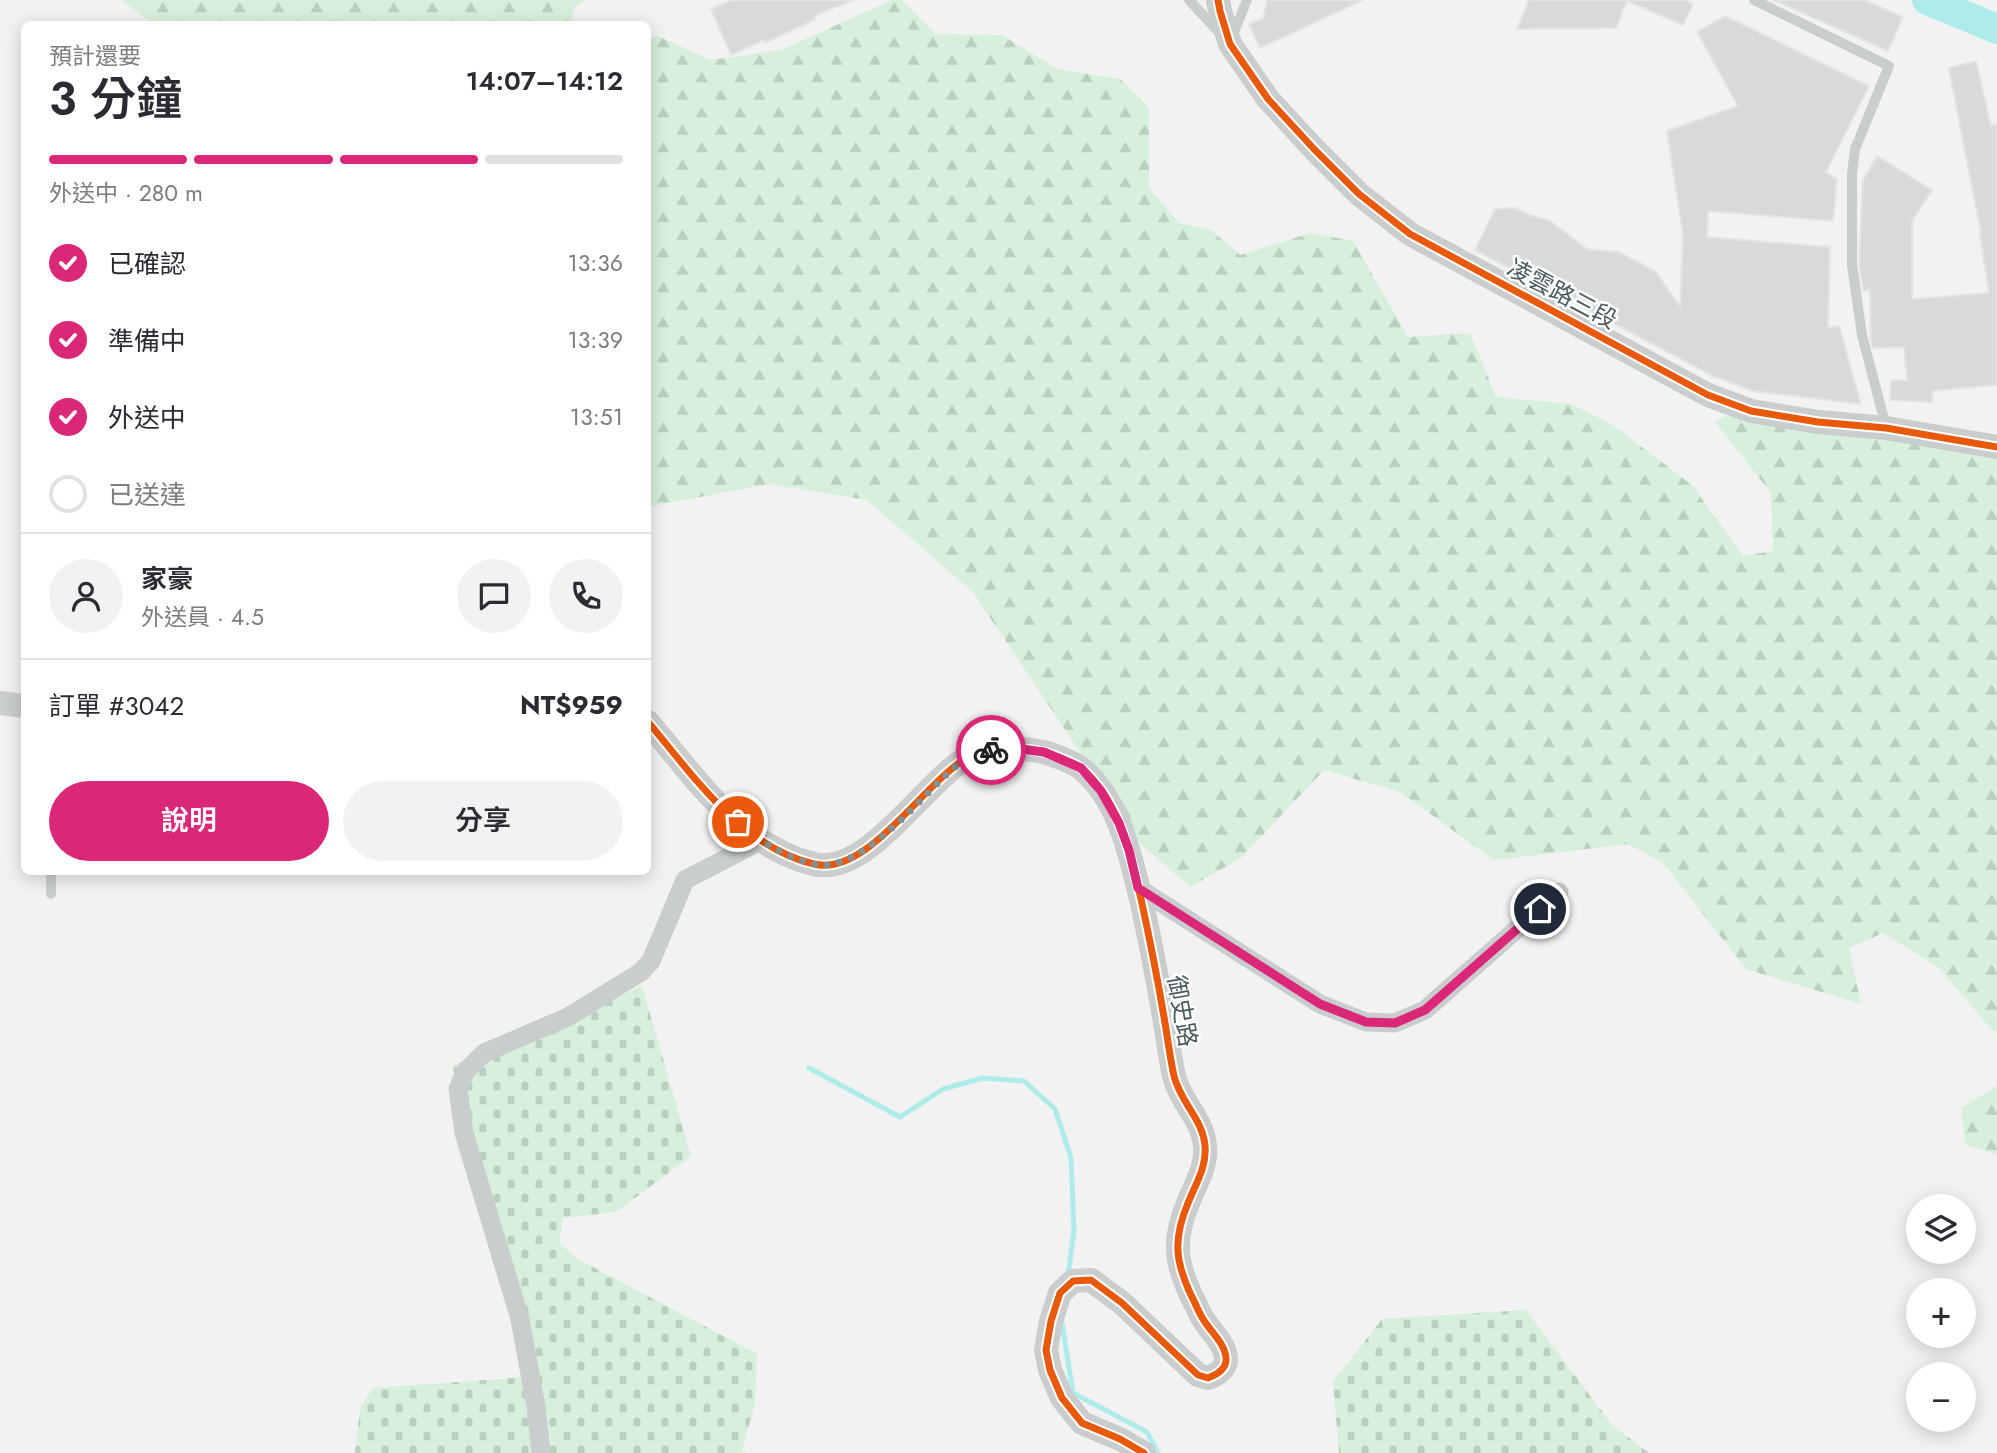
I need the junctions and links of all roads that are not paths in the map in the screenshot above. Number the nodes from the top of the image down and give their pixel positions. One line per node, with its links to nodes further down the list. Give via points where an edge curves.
1 (1189, 0): 5 (lane)
2 (1218, 0): 5 (street, 凌雲路三段)
3 (1247, 0): 5 (lane)
4 (1755, 0): 6 (lane, via 1889,66 1855,149 1852,174 1852,265 1862,335)
5 (1230, 44): 6 (street, 凌雲路三段, via 1268,99 1314,149 1359,194 1410,234 1707,394 1751,411)
6 (1886, 428): 7 (street, 凌雲路三段)
7 (1997, 447)
8 (0, 703): 9 (street)
9 (21, 706)
10 (651, 726): 11 (street, 御史路, via 725,811)
11 (762, 840): 13 (street, 御史路, via 814,864 841,862 897,824 961,761 981,751 1013,748 1044,752 1081,768 1101,791 1123,832); 16 (street, via 685,880 651,961 641,972 568,1017 484,1053 465,1072 458,1088 464,1133 520,1319)
12 (51, 875): 15 (lane)
13 (1138, 888): 14 (street, via 1320,1004 1366,1022 1395,1023 1425,1010); 17 (street, 御史路, via 1177,1089 1202,1129 1206,1148 1204,1165 1179,1228 1177,1251 1182,1276 1227,1359 1217,1375 1198,1375 1091,1280 1067,1287 1051,1321 1046,1350 1062,1398 1082,1423)
14 (1559, 892)
15 (51, 894)
16 (541, 1453)
17 (1144, 1453)

